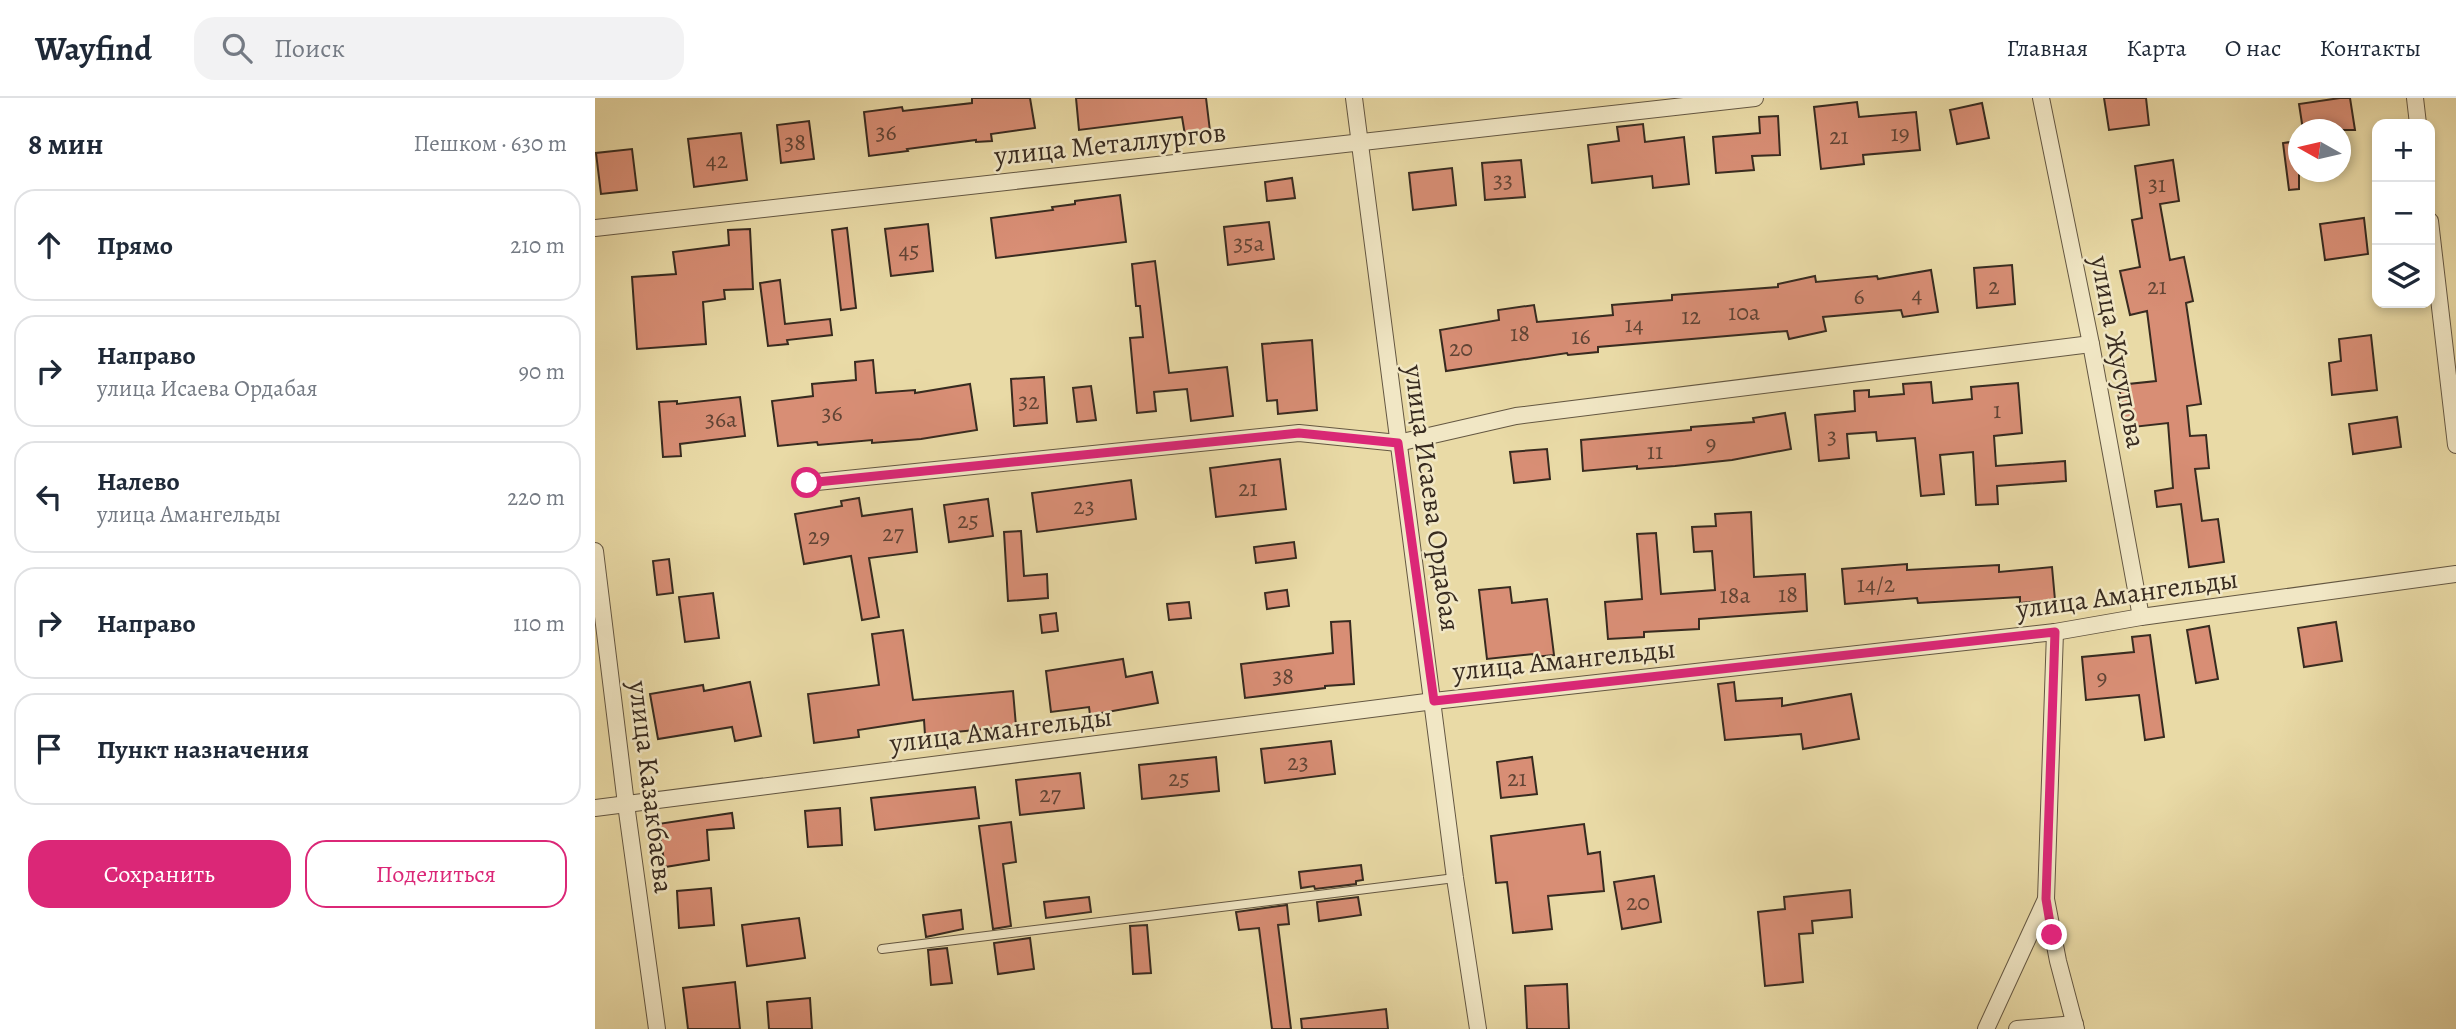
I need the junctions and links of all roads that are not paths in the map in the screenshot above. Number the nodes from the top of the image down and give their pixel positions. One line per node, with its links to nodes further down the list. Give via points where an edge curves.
1 (1354, 98): 6 (street, улица Исаева Ордабая)
2 (1755, 98): 6 (street, улица Металлургов)
3 (2041, 98): 9 (street, улица Жусупова)
4 (2415, 98): 5 (street)
5 (2417, 119)
6 (1359, 143): 7 (street, улица Металлургов); 10 (street, улица Исаева Ордабая)
7 (595, 228)
8 (2433, 245): 11 (street)
9 (2091, 344): 10 (street, via 1517,416); 15 (street, улица Жусупова)
10 (1398, 443): 12 (street, via 1299,433); 17 (street, улица Исаева Ордабая)
11 (2456, 445)
12 (807, 483)
13 (595, 551): 18 (street, улица Казакбаева)
14 (2456, 574): 15 (street, улица Амангельды)
15 (2141, 617): 16 (street, улица Амангельды)
16 (2055, 632): 17 (street, улица Амангельды); 21 (street)
17 (1434, 701): 18 (street, улица Амангельды); 20 (street, улица Исаева Ордабая)
18 (626, 804): 19 (street, улица Амангельды); 24 (street, улица Казакбаева)
19 (595, 808)
20 (1455, 878): 22 (lane); 25 (street, улица Исаева Ордабая)
21 (2046, 899): 23 (street); 26 (street)
22 (882, 949)
23 (2075, 1027): 27 (street)
24 (657, 1029)
25 (1478, 1029)
26 (1986, 1029)
27 (2017, 1029)

